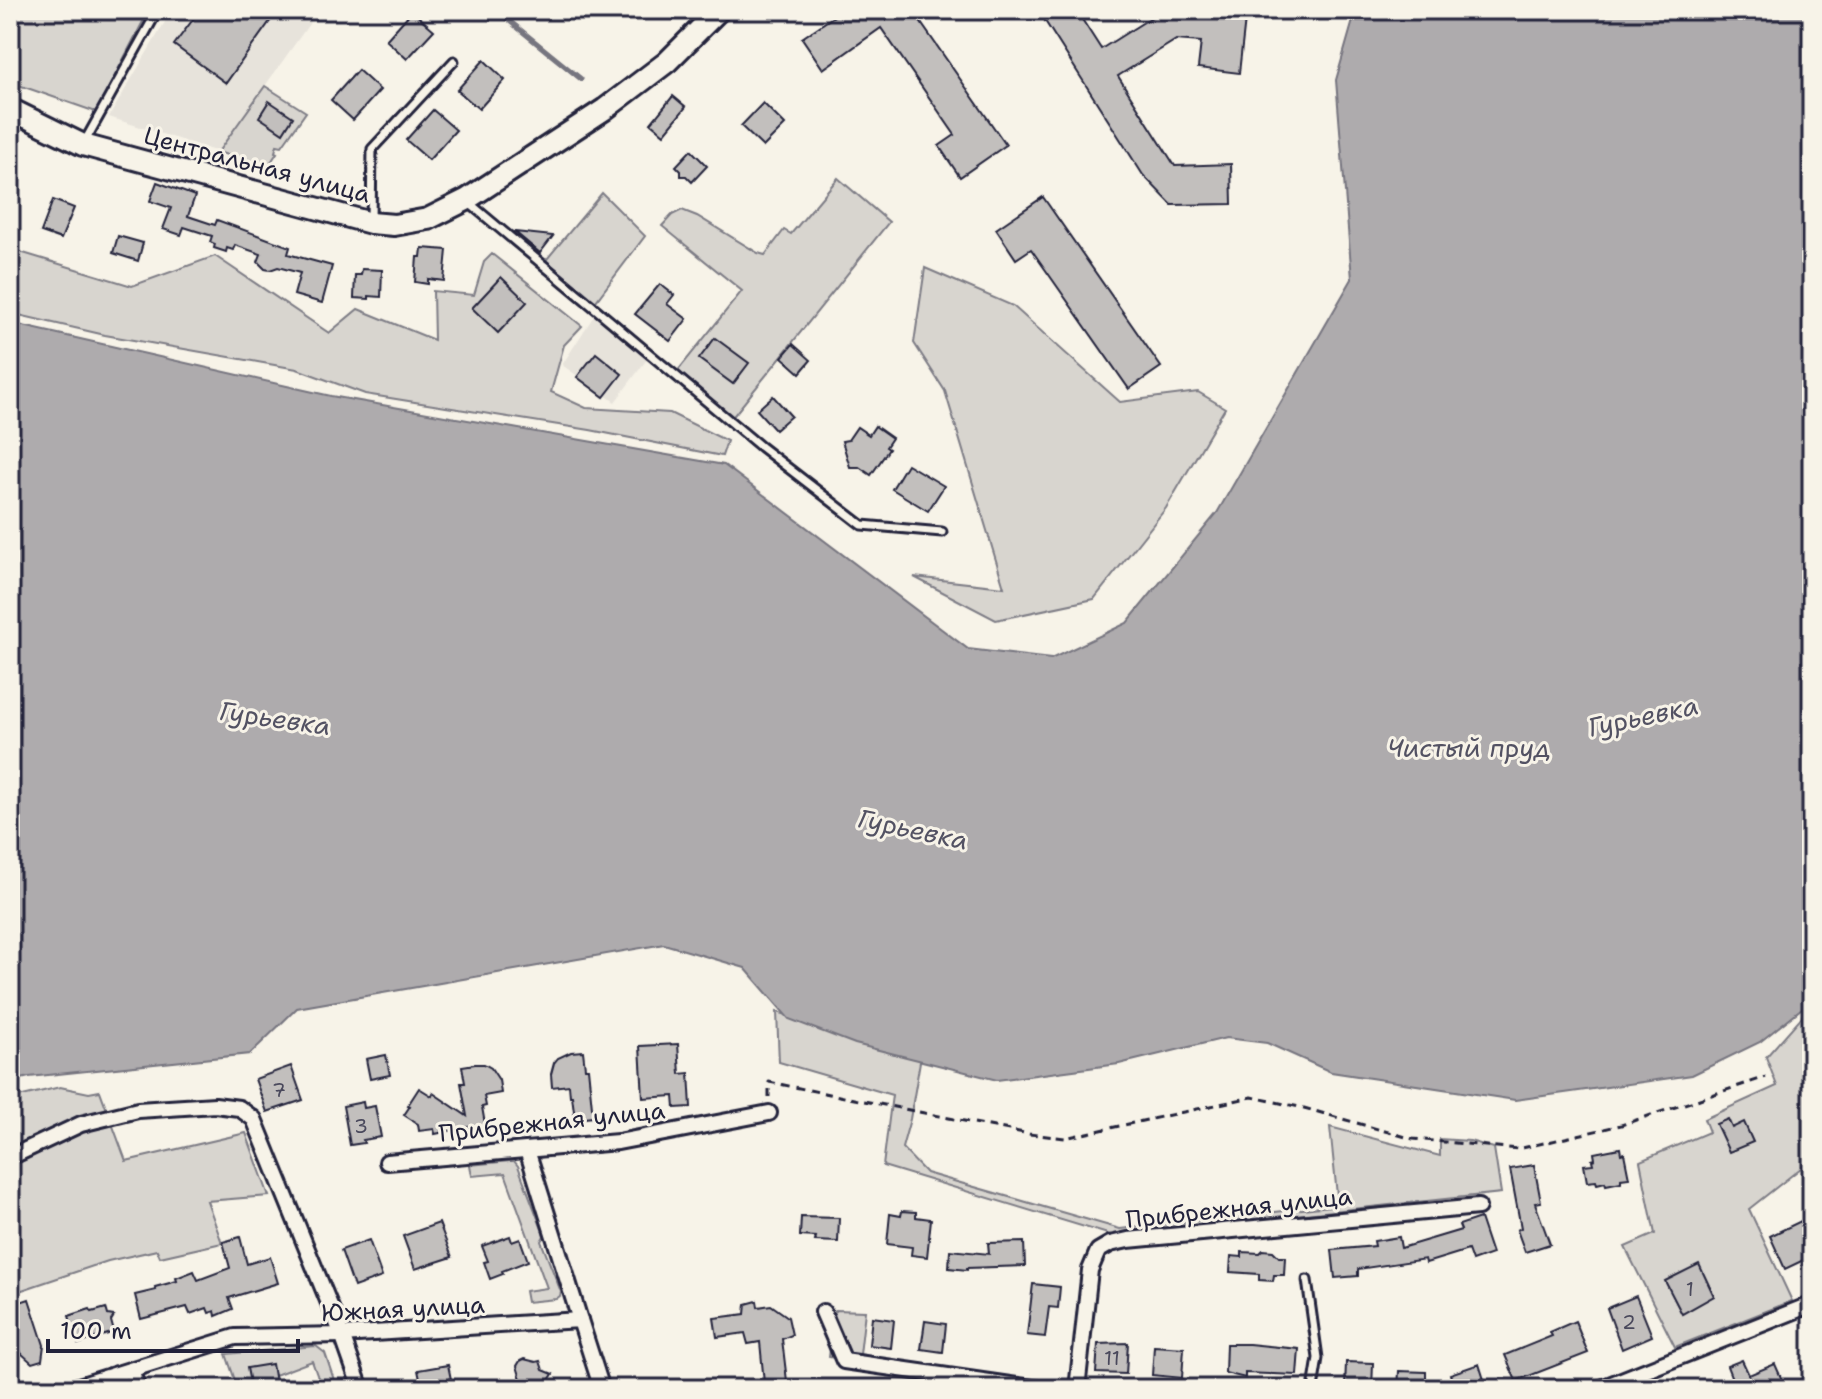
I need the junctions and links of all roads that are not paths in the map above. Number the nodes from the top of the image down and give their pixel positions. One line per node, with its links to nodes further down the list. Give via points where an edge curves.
1 (158, 10): 5 (lane)
2 (719, 10): 6 (main road, Центральная улица, via 667,62 605,109)
3 (454, 61): 7 (lane, via 372,149)
4 (10, 109): 5 (main road, Центральная улица)
5 (83, 145): 7 (main road, Центральная улица)
6 (466, 200): 7 (main road, Центральная улица, via 428,219); 8 (lane, via 862,525)
7 (371, 223)
8 (942, 532)
9 (769, 1113): 10 (street, Прибрежная улица, via 618,1142)
10 (527, 1150): 12 (street, Прибрежная улица); 17 (street)
11 (10, 1154): 18 (street, via 81,1124 138,1110 239,1108 254,1119)
12 (387, 1162)
13 (1478, 1207): 25 (street, Прибрежная улица, via 1110,1244 1098,1251 1090,1270)
14 (1307, 1280): 26 (lane, via 1318,1358)
15 (1812, 1304): 27 (street)
16 (823, 1312): 24 (street, via 844,1361)
17 (580, 1320): 18 (street, Южная улица); 23 (street)
18 (342, 1335): 19 (street, Южная улица, via 235,1337); 22 (street)
19 (131, 1370): 20 (street, Южная улица); 21 (street)
20 (69, 1389)
21 (138, 1389)
22 (361, 1389)
23 (602, 1389)
24 (1039, 1389)
25 (1077, 1389)
26 (1313, 1389)
27 (1599, 1389)

